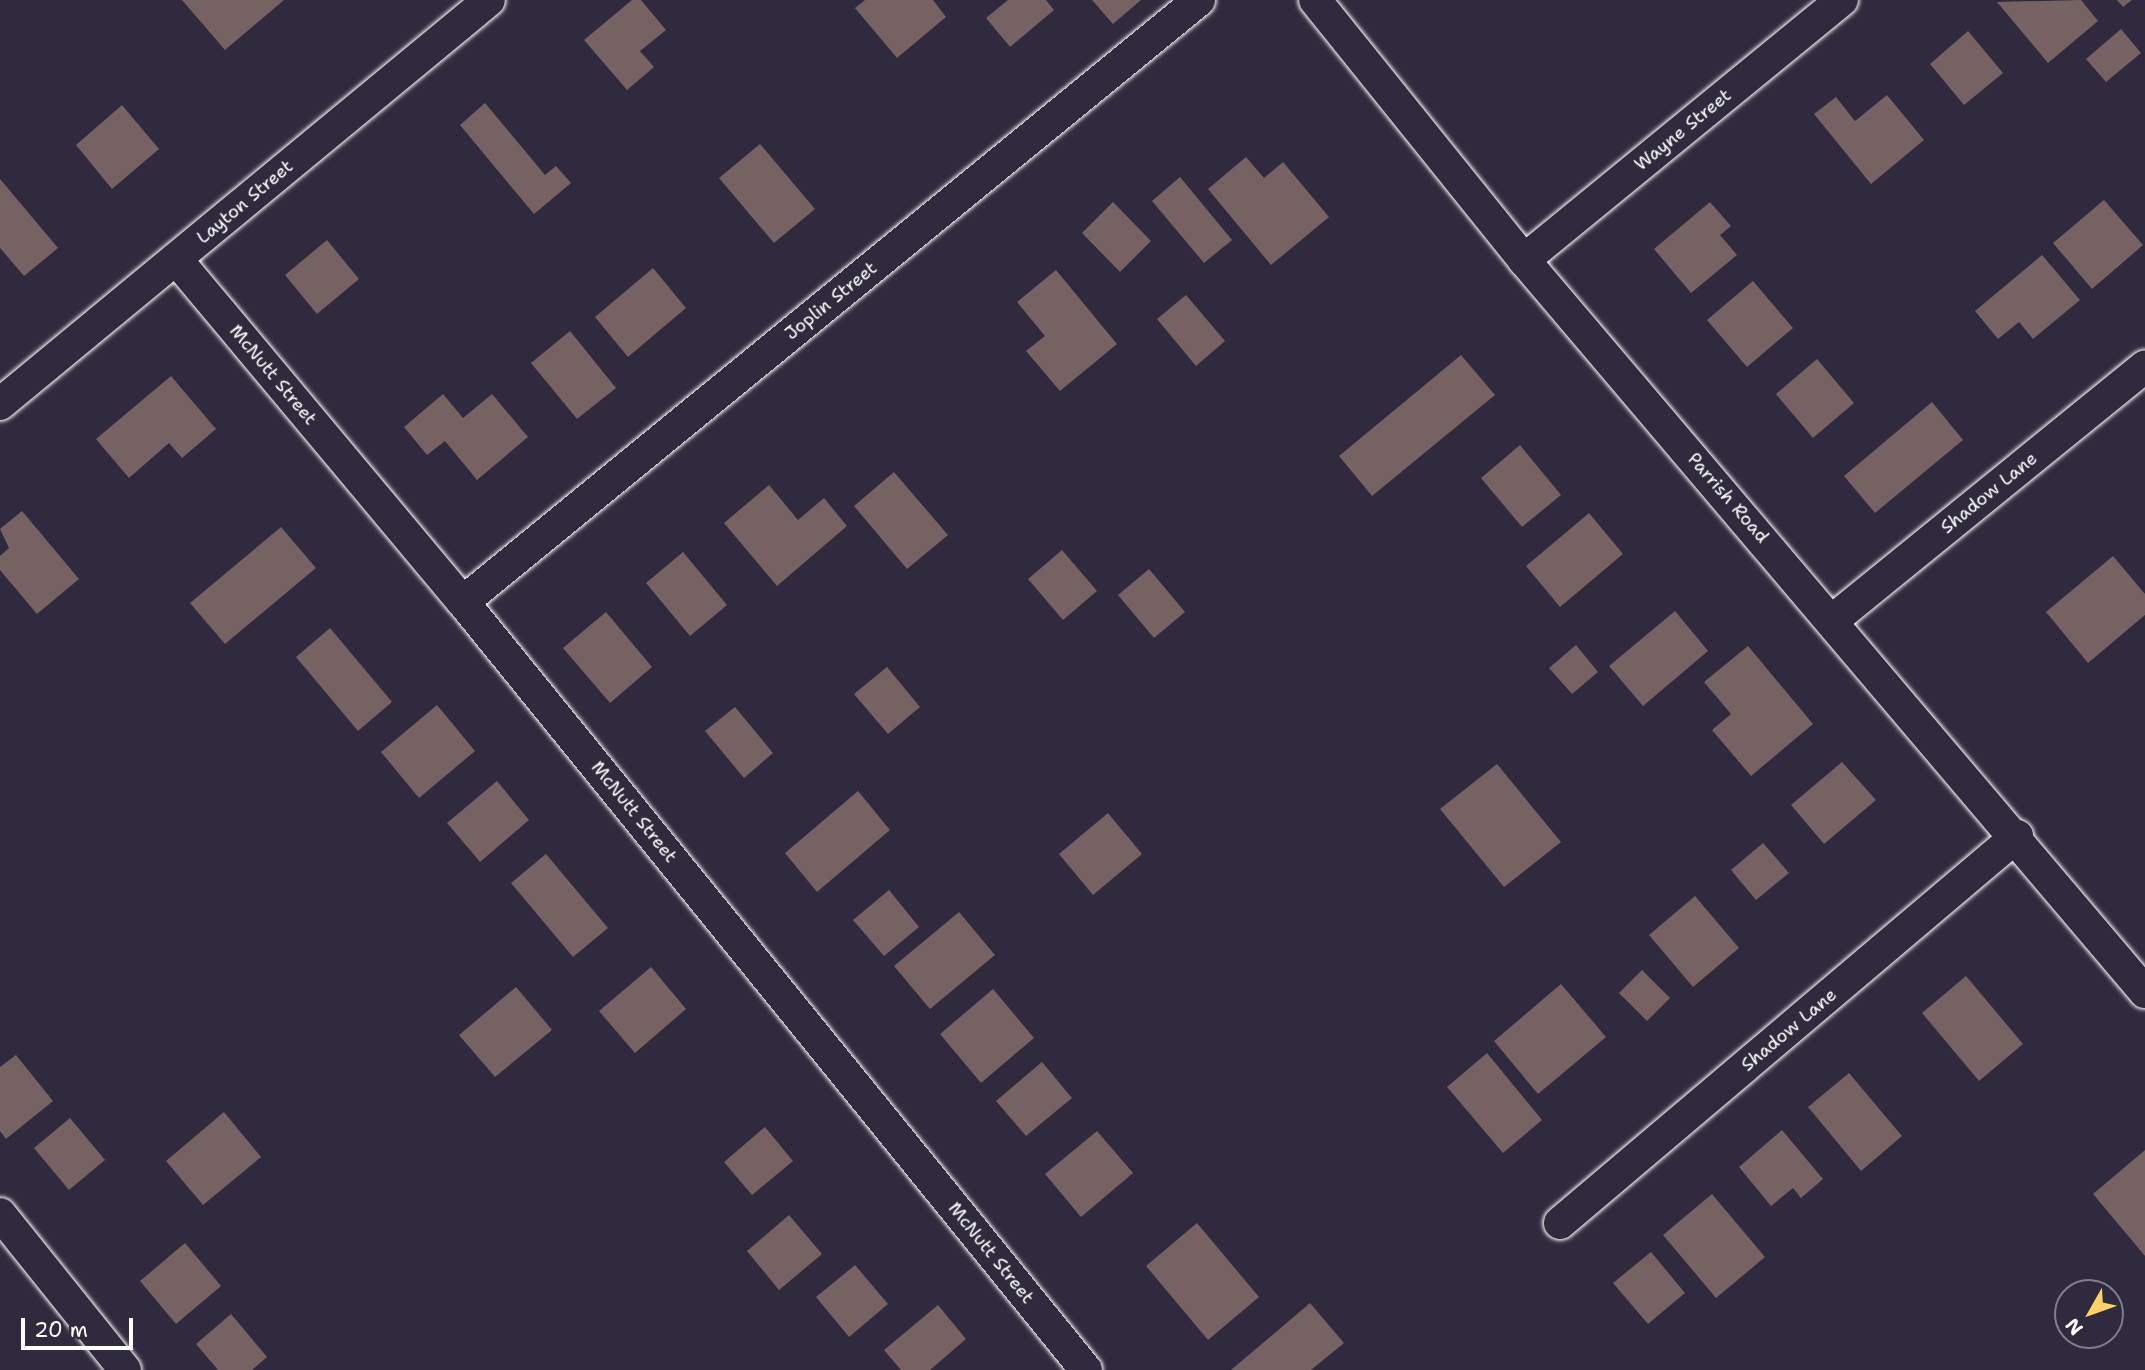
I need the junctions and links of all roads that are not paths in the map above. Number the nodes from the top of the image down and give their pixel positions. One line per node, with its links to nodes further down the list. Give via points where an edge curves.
1 (489, 0): 5 (street, Layton Street)
2 (1199, 0): 9 (street, Joplin Street)
3 (1315, 0): 6 (street, Parrish Road)
4 (1842, 0): 6 (street, Wayne Street)
5 (176, 259): 8 (street, Layton Street); 9 (street, McNutt Street)
6 (1524, 260): 10 (street, Parrish Road)
7 (2145, 366): 10 (street, Shadow Lane)
8 (0, 404)
9 (463, 602): 16 (street, McNutt Street)
10 (1833, 620): 11 (street, Parrish Road)
11 (2017, 836): 12 (street, Parrish Road); 14 (street, Shadow Lane)
12 (2145, 992)
13 (0, 1214): 15 (street)
14 (1560, 1223)
15 (125, 1370)
16 (1086, 1370)

